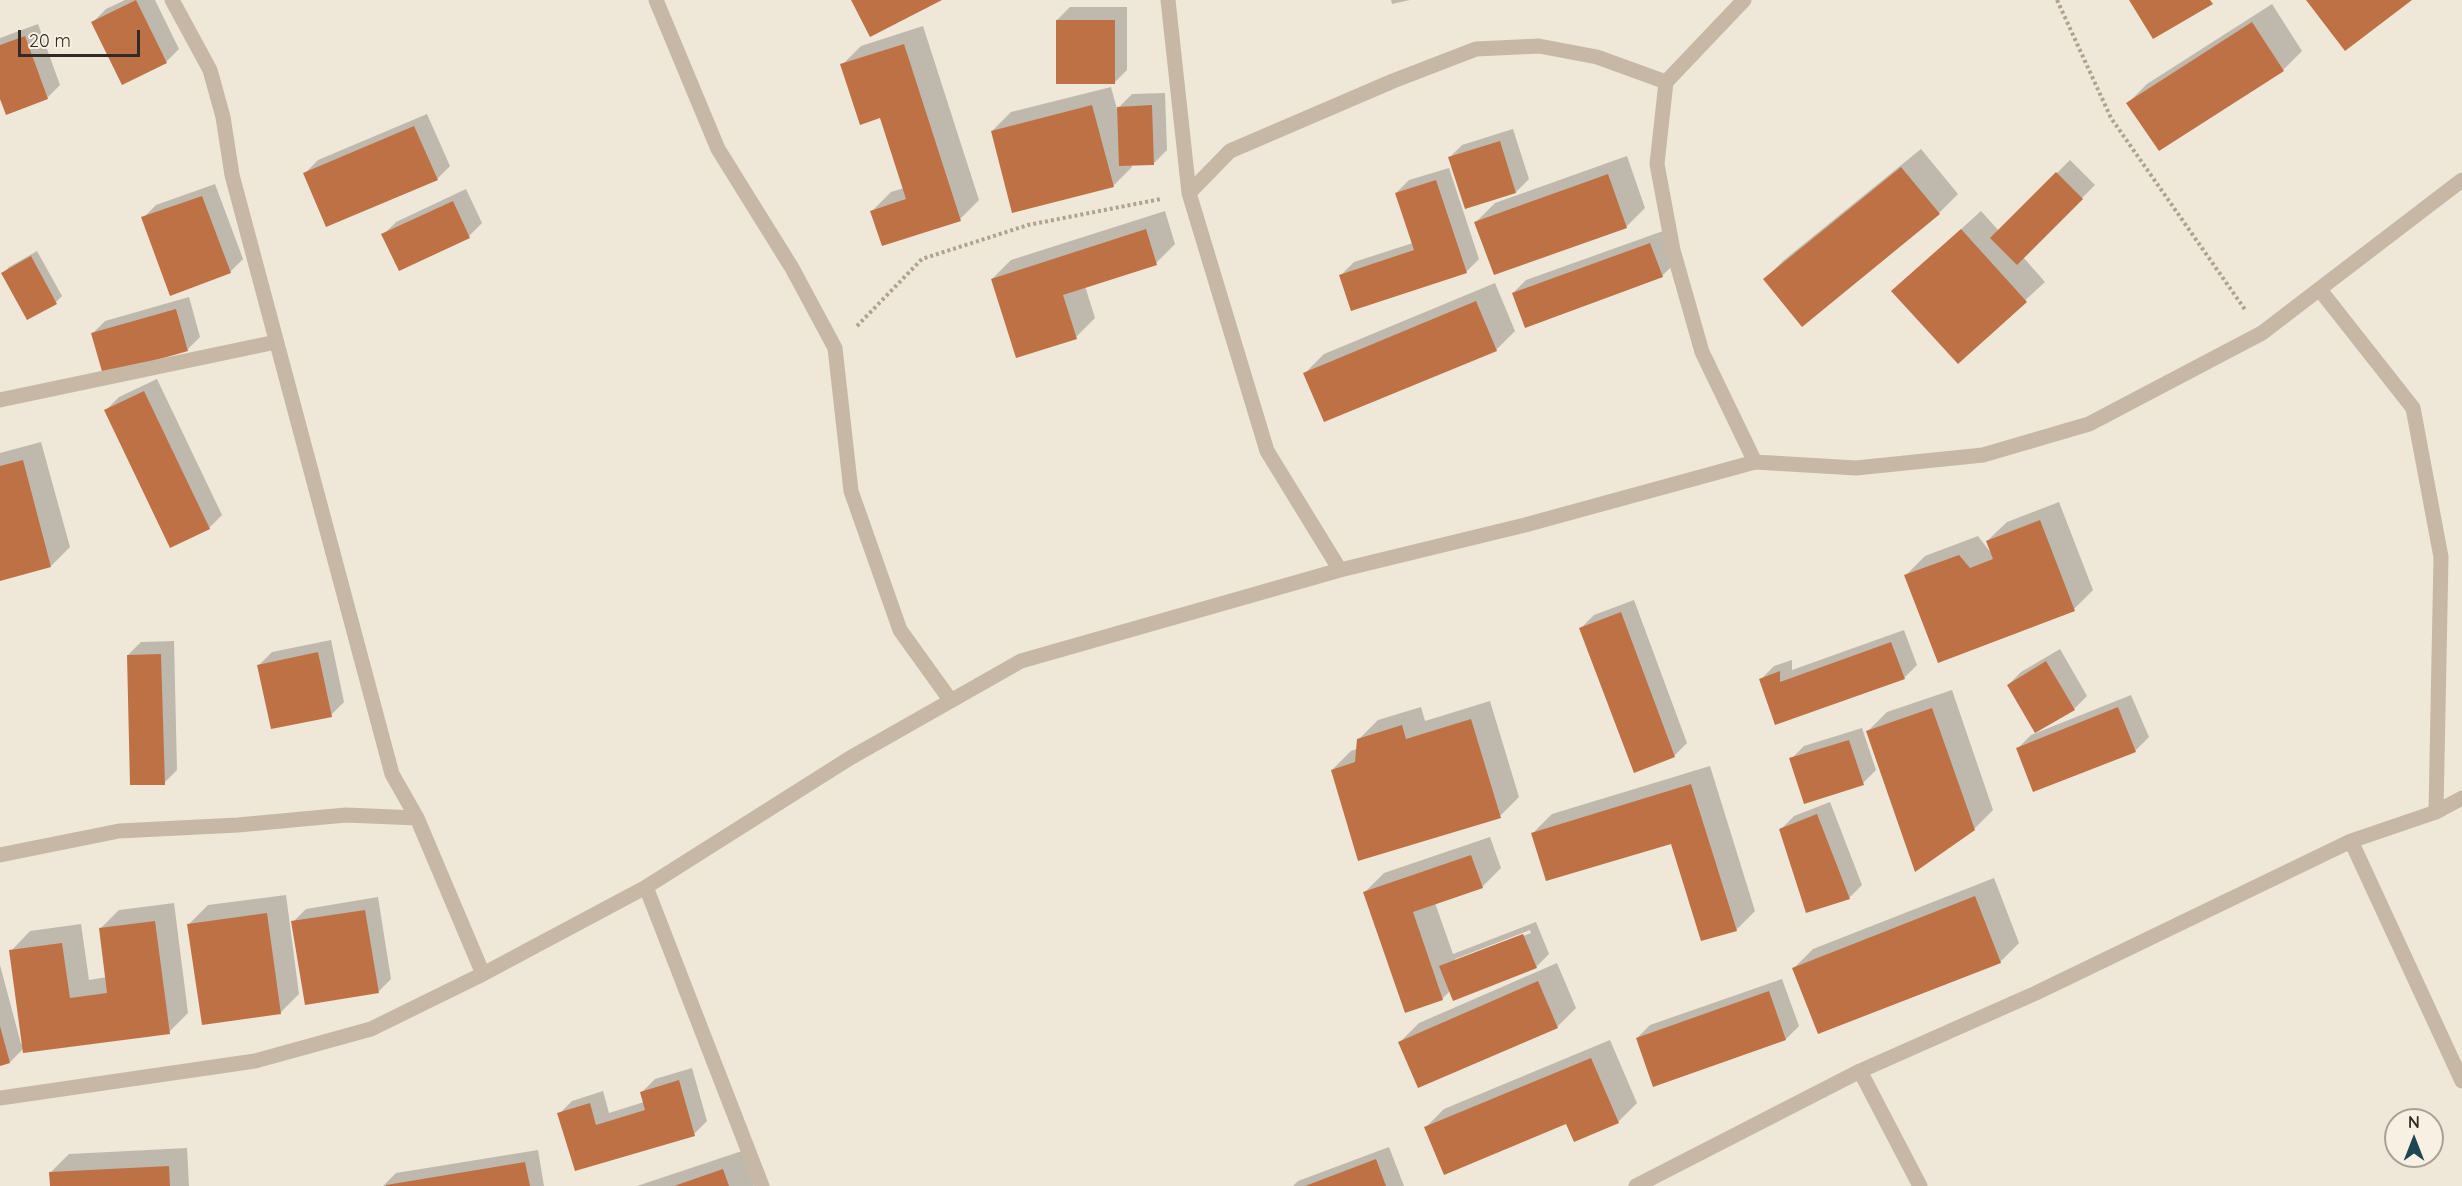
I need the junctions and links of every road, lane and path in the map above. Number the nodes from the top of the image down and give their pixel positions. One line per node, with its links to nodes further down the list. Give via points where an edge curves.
1 (172, 0): 11 (street, via 210,70 223,117 232,175)
2 (656, 0): 12 (street, via 718,148 792,268)
3 (1168, 0): 8 (street)
4 (1744, 0): 6 (street)
5 (2057, 0): 10 (path, via 2111,118)
6 (1666, 82): 8 (street, via 1597,57 1539,46 1476,49 1230,151); 14 (street, via 1657,164 1673,250 1702,352)
7 (2462, 180): 9 (street)
8 (1189, 193): 12 (path, via 1028,225 922,259); 15 (street, via 1267,451)
9 (2320, 290): 10 (street); 18 (street, via 2413,408 2441,557)
10 (2262, 333): 14 (street, via 2089,424 1983,456 1856,468)
11 (276, 342): 13 (street); 19 (street, via 392,774)
12 (835, 348): 16 (street, via 851,490 900,630)
13 (0, 400)
14 (1755, 462): 15 (street)
15 (1340, 570): 16 (street, via 1021,661)
16 (951, 701): 22 (street, via 850,758)
17 (2462, 798): 18 (street)
18 (2436, 812): 20 (street)
19 (417, 818): 21 (street, via 346,815 119,831); 23 (street)
20 (2351, 841): 24 (street, via 2036,993); 25 (street)
21 (0, 855)
22 (646, 887): 23 (street); 27 (street)
23 (483, 974): 26 (street, via 371,1029 255,1061)
24 (1860, 1071): 28 (street); 29 (street)
25 (2462, 1081)
26 (0, 1098)
27 (762, 1186)
28 (1636, 1186)
29 (1920, 1186)

